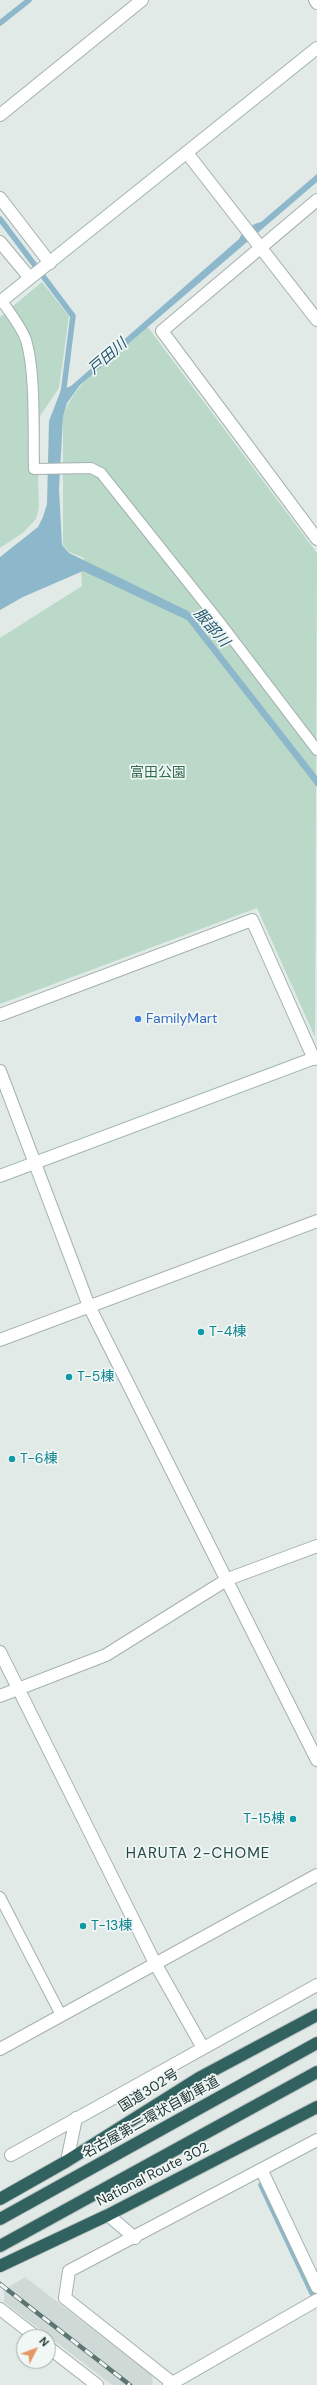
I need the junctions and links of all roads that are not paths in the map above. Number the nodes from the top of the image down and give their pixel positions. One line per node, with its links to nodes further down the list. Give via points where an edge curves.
1 (142, 0): 5 (street)
2 (315, 0): 3 (street)
3 (317, 2)
4 (317, 48): 6 (street)
5 (0, 115)
6 (187, 153): 10 (street); 11 (street)
7 (0, 198): 11 (street)
8 (317, 200): 10 (street)
9 (0, 242): 12 (street)
10 (258, 243): 14 (street); 15 (street, via 162,331)
11 (50, 262): 12 (street)
12 (30, 278): 13 (street)
13 (1, 302): 16 (lane, via 21,328 26,341 31,370 34,469 92,468 101,473)
14 (317, 320)
15 (317, 539)
16 (317, 750)
17 (0, 1015): 18 (street, via 252,920)
18 (316, 1061): 20 (street)
19 (0, 1070): 20 (street)
20 (35, 1163): 21 (street); 23 (street)
21 (0, 1176)
22 (317, 1221): 23 (street)
23 (89, 1306): 24 (street); 26 (street)
24 (0, 1340)
25 (317, 1546): 26 (street)
26 (228, 1580): 28 (street, via 106,1656); 30 (street)
27 (0, 1652): 28 (street)
28 (19, 1689): 29 (street); 33 (street)
29 (0, 1696)
30 (317, 1760)
31 (317, 1876): 33 (street)
32 (0, 1897): 36 (lane)
33 (156, 1963): 36 (street); 38 (street)
34 (317, 1985): 38 (street)
35 (317, 2015): 45 (highway, 国道302号, via 199,2078)
36 (61, 2016): 39 (street)
37 (317, 2043): 49 (highway, 名古屋第二環状自動車道)
38 (203, 2048): 42 (street)
39 (0, 2049)
40 (317, 2072): 51 (highway)
41 (317, 2107): 48 (highway, National Route 302)
42 (76, 2118): 44 (street); 45 (street)
43 (317, 2140): 46 (street)
44 (11, 2155)
45 (67, 2161): 47 (highway, 国道302号)
46 (262, 2171): 50 (street); 53 (street)
47 (0, 2199)
48 (108, 2215): 50 (street); 52 (highway, National Route 302)
49 (0, 2219)
50 (134, 2238): 58 (street, via 69,2271 65,2298)
51 (0, 2246)
52 (0, 2266)
53 (317, 2287)
54 (317, 2300): 58 (street)
55 (0, 2309): 56 (street)
56 (26, 2329)
57 (56, 2353): 59 (street)
58 (172, 2384)
59 (97, 2385)

